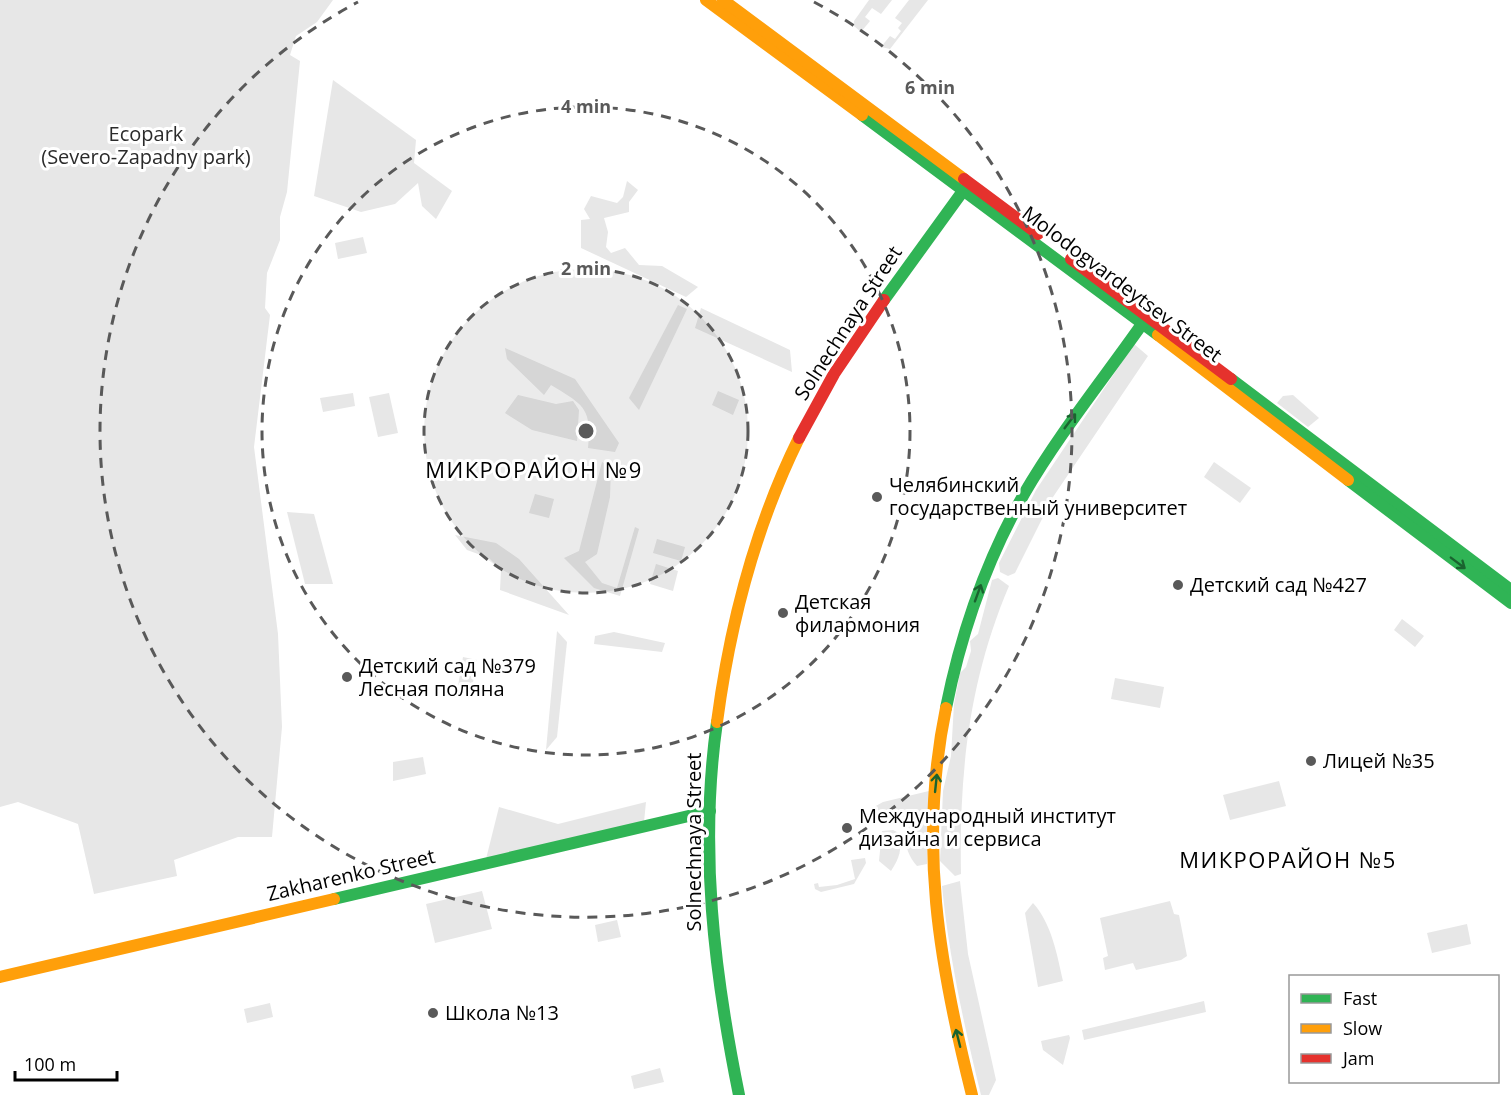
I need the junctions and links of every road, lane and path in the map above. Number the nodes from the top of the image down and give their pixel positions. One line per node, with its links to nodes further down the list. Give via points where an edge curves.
1 (713, 1): 2 (street, Molodogvardeytsev Street)
2 (966, 186): 3 (street, Molodogvardeytsev Street); 7 (street, Solnechnaya Street, via 839,366 799,439 764,522 725,663 714,738)
3 (1145, 320): 4 (street, Molodogvardeytsev Street); 10 (street, one-way to 3, via 942,961 933,870 935,794 952,683 977,597 1009,521 1063,431)
4 (1368, 489): 5 (street, Molodogvardeytsev Street); 6 (street, Molodogvardeytsev Street, one-way to 6)
5 (1511, 590)
6 (1511, 603)
7 (710, 811): 8 (street, Zakharenko Street); 9 (street, Solnechnaya Street, via 715,957)
8 (0, 976)
9 (739, 1095)
10 (972, 1095)

